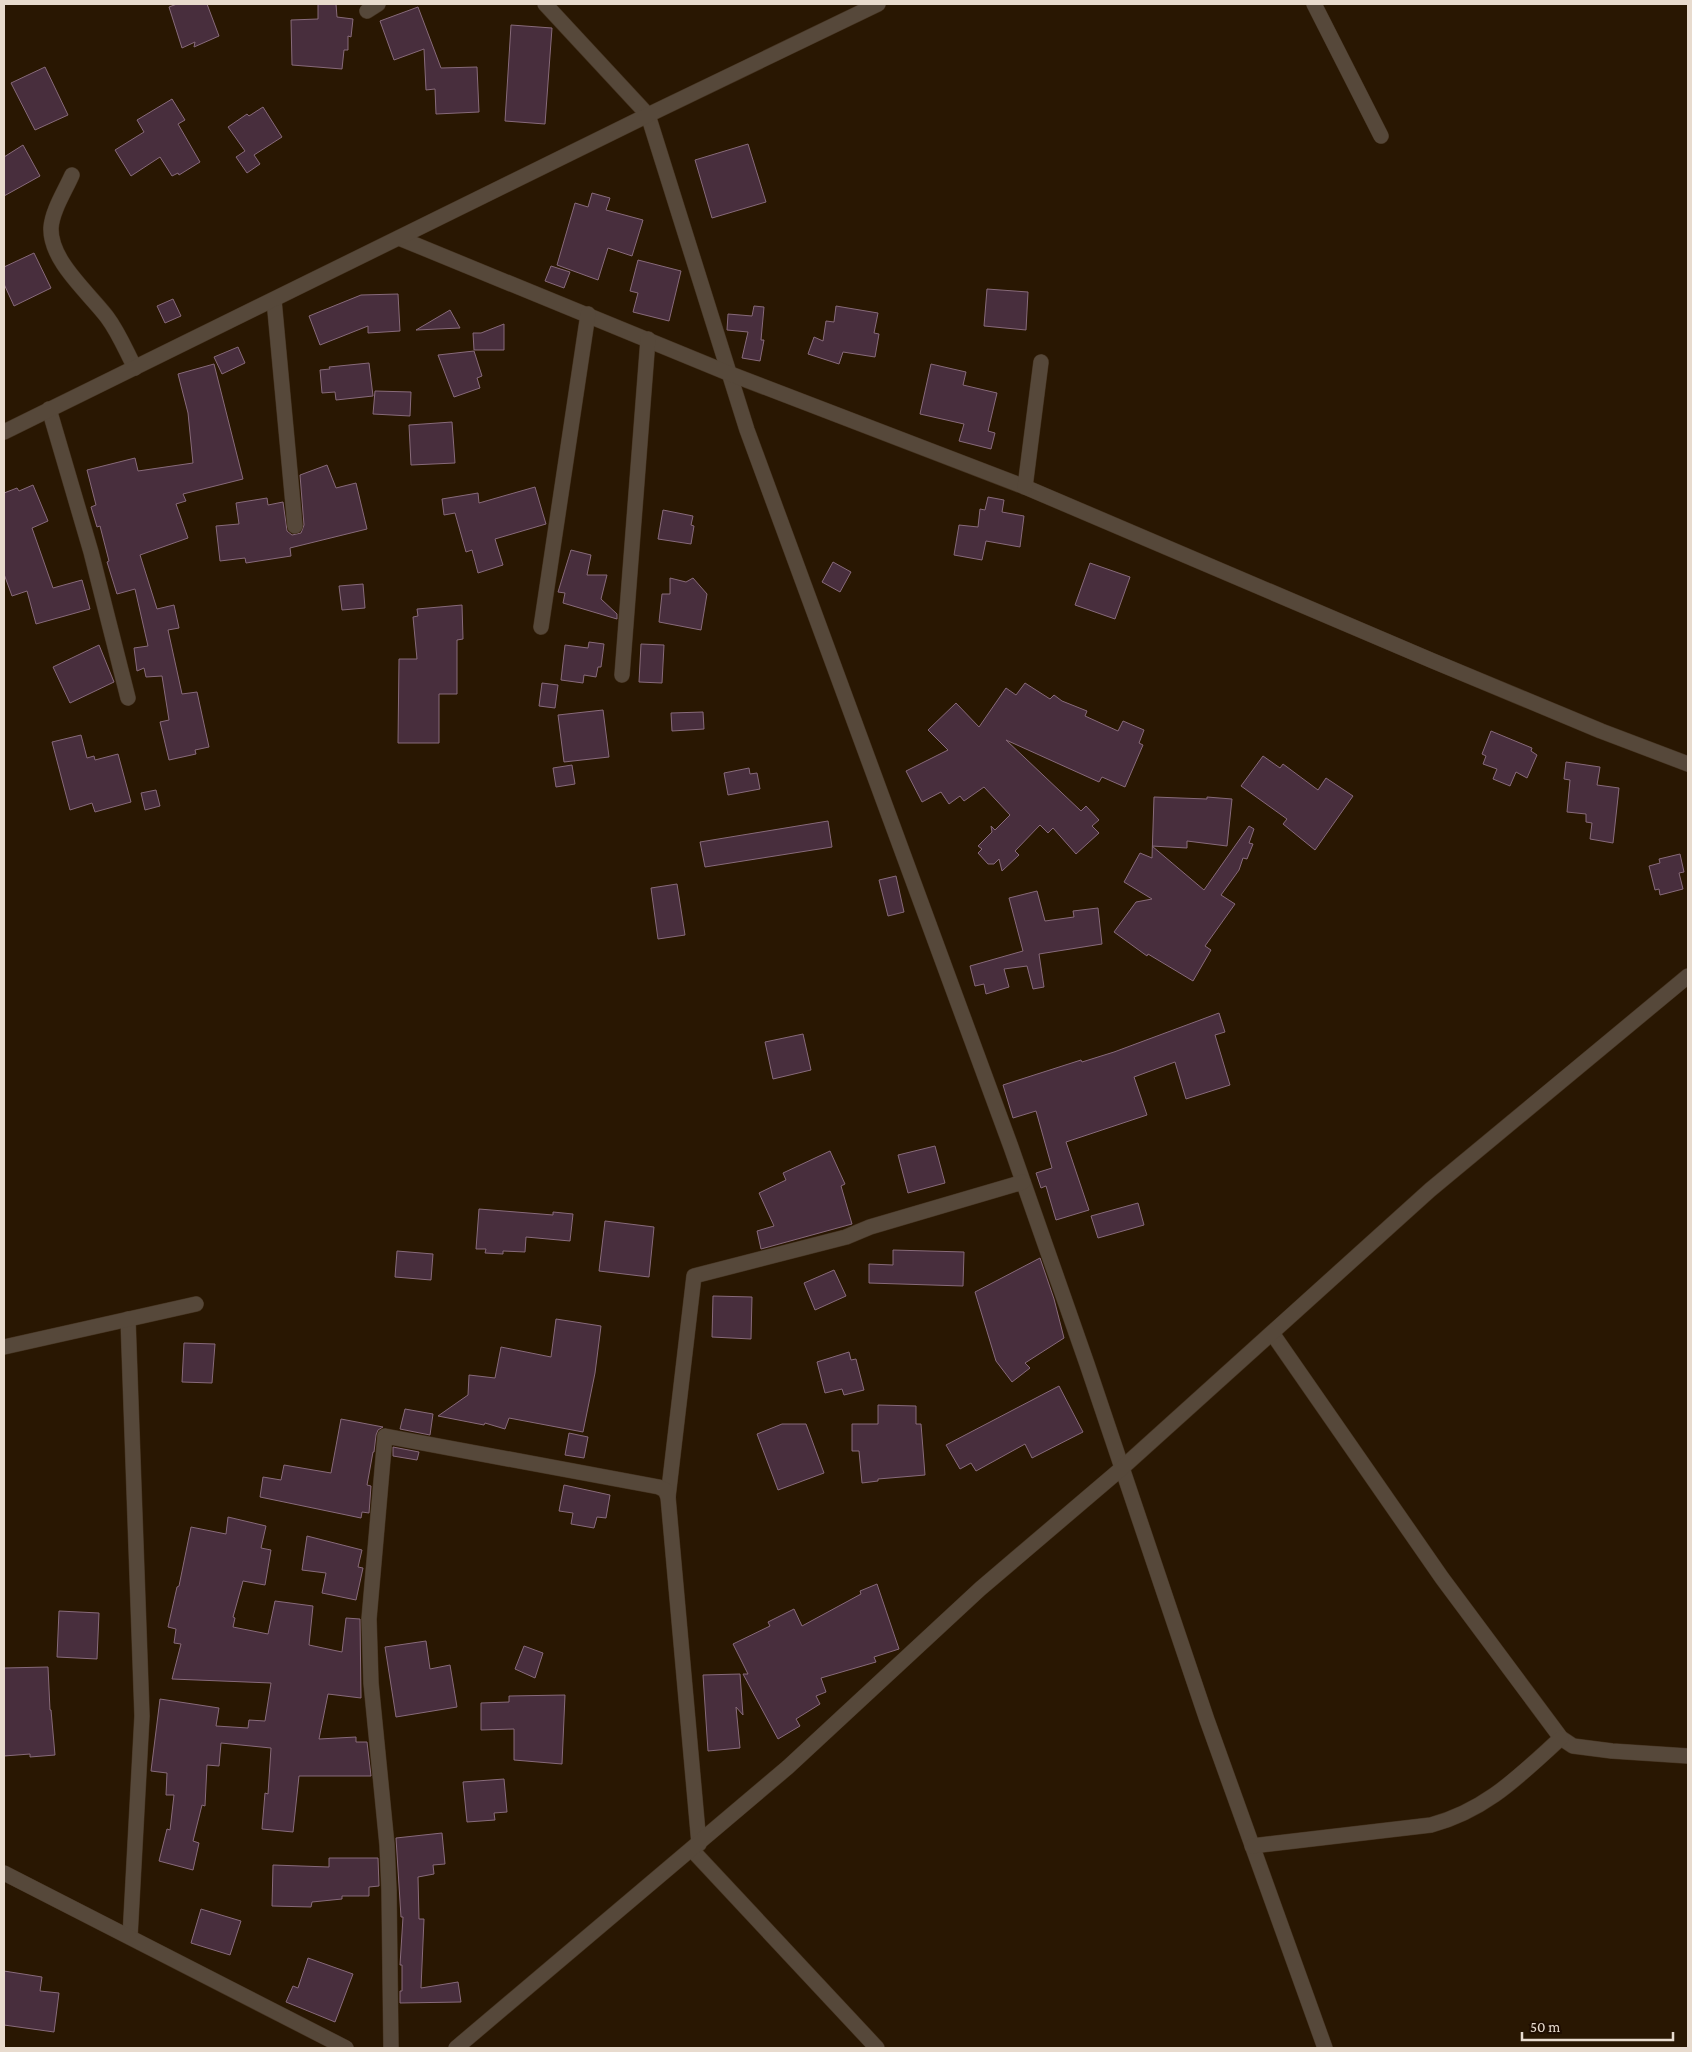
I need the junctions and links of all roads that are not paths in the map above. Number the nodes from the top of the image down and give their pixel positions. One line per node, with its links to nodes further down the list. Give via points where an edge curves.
1 (545, 4): 4 (street)
2 (878, 4): 4 (street)
3 (1314, 4): 5 (street)
4 (648, 115): 7 (street); 13 (street)
5 (1381, 136)
6 (72, 175): 12 (street, via 51,228 54,246 70,272 107,317)
7 (399, 238): 8 (street); 9 (street)
8 (274, 300): 12 (street); 17 (street)
9 (588, 314): 10 (street); 18 (street)
10 (648, 339): 13 (street); 19 (street)
11 (1041, 362): 16 (street)
12 (135, 368): 14 (street)
13 (728, 373): 16 (street); 23 (street, via 790,551)
14 (49, 409): 15 (street); 20 (street)
15 (4, 432)
16 (1025, 487): 21 (street, via 1441,665)
17 (296, 526)
18 (541, 627)
19 (622, 675)
20 (128, 698)
21 (1688, 764)
22 (1688, 976): 26 (street, via 1430,1190)
23 (1023, 1182): 28 (street); 29 (street, via 846,1236 694,1276)
24 (196, 1304): 25 (street)
25 (128, 1319): 27 (street); 35 (street, via 142,1716)
26 (1272, 1333): 28 (street); 30 (street, via 1442,1578)
27 (4, 1347)
28 (1122, 1468): 32 (street); 33 (street, via 980,1589 788,1767)
29 (668, 1497): 33 (street); 37 (street, via 659,1487 384,1436 369,1619 371,1683 390,1890)
30 (1561, 1738): 31 (street, via 1574,1746); 32 (street, via 1509,1786 1449,1820 1432,1825)
31 (1688, 1756)
32 (1252, 1846): 40 (street)
33 (695, 1847): 38 (street); 39 (street)
34 (4, 1872): 35 (street)
35 (130, 1938): 36 (street)
36 (346, 2048)
37 (391, 2048)
38 (456, 2048)
39 (876, 2048)
40 (1325, 2048)

